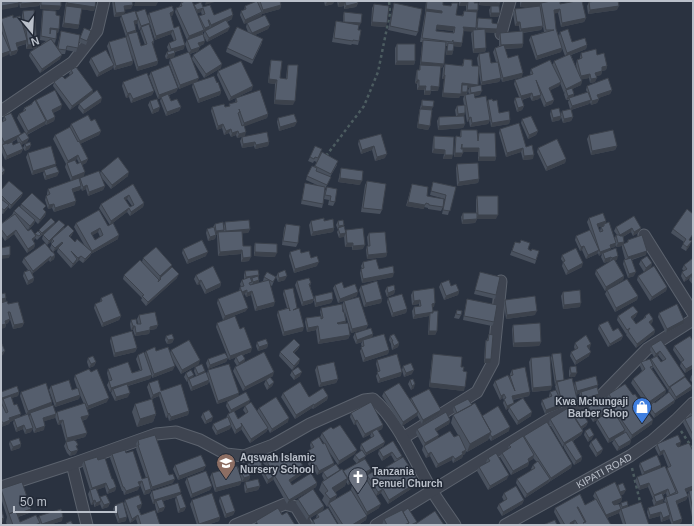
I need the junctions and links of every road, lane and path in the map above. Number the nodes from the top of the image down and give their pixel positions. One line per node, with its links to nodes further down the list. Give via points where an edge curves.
1 (104, 1): 5 (street, via 97,31 73,62)
2 (389, 1): 6 (path, via 390,14 378,72 364,106)
3 (510, 1): 4 (street)
4 (501, 34)
5 (1, 111)
6 (326, 156)
7 (644, 235): 9 (street)
8 (501, 281): 13 (street, via 493,362 477,392)
9 (693, 313)
10 (693, 320): 18 (street, via 647,349 599,398 553,417)
11 (693, 403): 12 (street, KIPATI ROAD)
12 (676, 420): 14 (path); 15 (street, KIPATI ROAD)
13 (403, 438): 16 (street, via 381,406 373,399 364,400 310,424 273,445 244,456 226,454 200,440 176,432 156,434); 18 (street)
14 (693, 449)
15 (630, 456): 19 (path); 25 (street, KIPATI ROAD)
16 (72, 464): 17 (street); 20 (street)
17 (1, 487)
18 (432, 490): 23 (street); 24 (street)
19 (643, 511)
20 (87, 525)
21 (235, 525): 22 (street, via 285,504 296,507)
22 (308, 525)
23 (376, 525)
24 (455, 525)
25 (505, 525)

